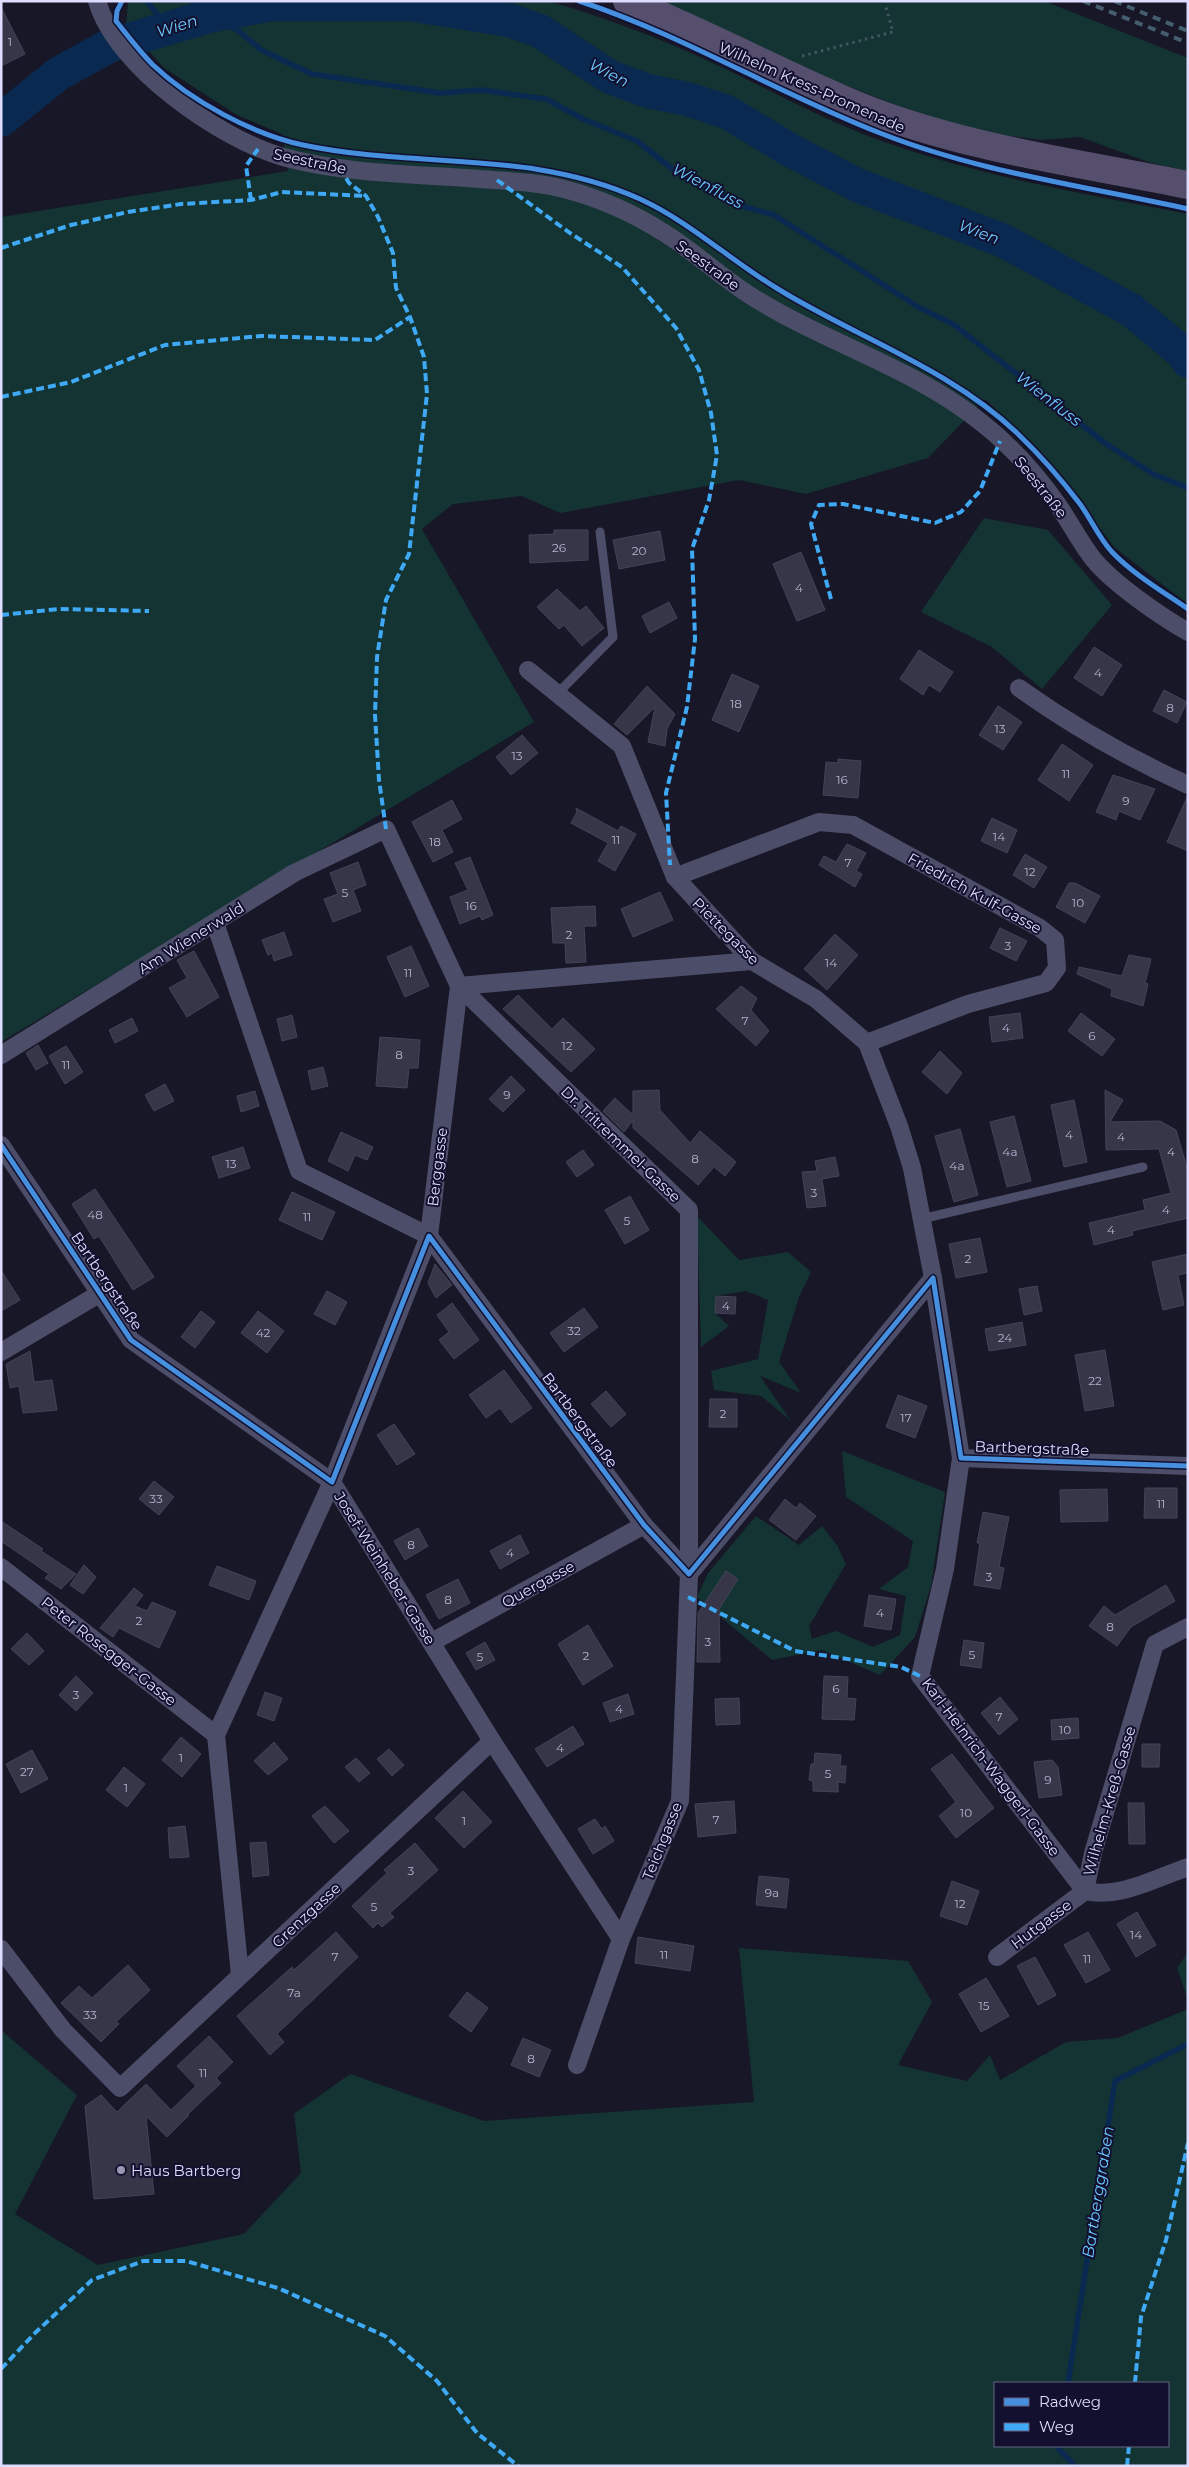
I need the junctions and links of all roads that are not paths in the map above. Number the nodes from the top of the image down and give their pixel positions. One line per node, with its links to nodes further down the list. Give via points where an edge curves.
1 (96, 1): 5 (street, Seestraße, via 105,24 144,70 207,121 258,149 304,163 513,181 562,189 615,207 665,233 750,296 931,389 982,423 1023,462 1056,502 1094,561 1134,596)
2 (627, 1): 3 (main road, via 862,107 956,138)
3 (1188, 184)
4 (600, 532): 8 (lane, via 613,637)
5 (1188, 632)
6 (528, 670): 8 (street, Piettegasse)
7 (1019, 688): 9 (street, via 1064,720 1131,759)
8 (557, 694): 11 (street, Piettegasse, via 622,746)
9 (1188, 784)
10 (386, 830): 12 (street, Am Wienerwald, via 294,874); 14 (street, Dr. Tritremmel-Gasse)
11 (675, 877): 13 (street, Piettegasse); 15 (street, Friedrich Kulf-Gasse, via 820,822 853,825 1040,928 1055,940 1057,968 1046,983 968,1004)
12 (215, 924): 16 (street, Am Wienerwald); 20 (street, via 299,1171)
13 (752, 961): 14 (street); 15 (street, Piettegasse, via 816,999)
14 (459, 986): 20 (street, Berggasse); 29 (street, Dr. Tritremmel-Gasse, via 688,1210)
15 (867, 1043): 19 (street, Piettegasse, via 909,1160)
16 (1, 1055)
17 (1, 1146): 22 (street, Bartbergstraße)
18 (1143, 1167): 19 (lane)
19 (921, 1219): 21 (street, Piettegasse)
20 (429, 1236): 26 (street); 27 (street, Bartbergstraße)
21 (933, 1278): 24 (street, Bartbergstraße); 29 (street)
22 (99, 1294): 23 (street); 26 (street, Bartbergstraße, via 131,1340)
23 (1, 1352)
24 (961, 1458): 25 (street, Bartbergstraße); 35 (street, Karl-Heinrich-Waggerl-Gasse, via 945,1569 920,1676)
25 (1188, 1466)
26 (332, 1482): 31 (street, Josef-Weinheber-Gasse); 32 (street, Josef-Weinheber-Gasse)
27 (644, 1525): 29 (street, Bartbergstraße); 31 (street, Quergasse)
28 (1, 1567): 32 (street, Peter Rosegger-Gasse)
29 (689, 1574): 36 (street, Teichgasse, via 680,1801)
30 (1188, 1627): 35 (street, Wilhelm-Kreß-Gasse, via 1155,1644 1093,1853)
31 (432, 1642): 33 (street, Josef-Weinheber-Gasse)
32 (216, 1735): 39 (street)
33 (492, 1741): 36 (street, Josef-Weinheber-Gasse); 39 (street, Grenzgasse)
34 (1188, 1867): 35 (street, Wilhelm-Kreß-Gasse, via 1116,1892 1098,1894)
35 (1085, 1891): 38 (street, Hutgasse)
36 (621, 1939): 40 (street, Teichgasse)
37 (1, 1949): 39 (street, Grenzgasse, via 62,2030 120,2088)
38 (997, 1957)
39 (240, 1976)
40 (577, 2065)

